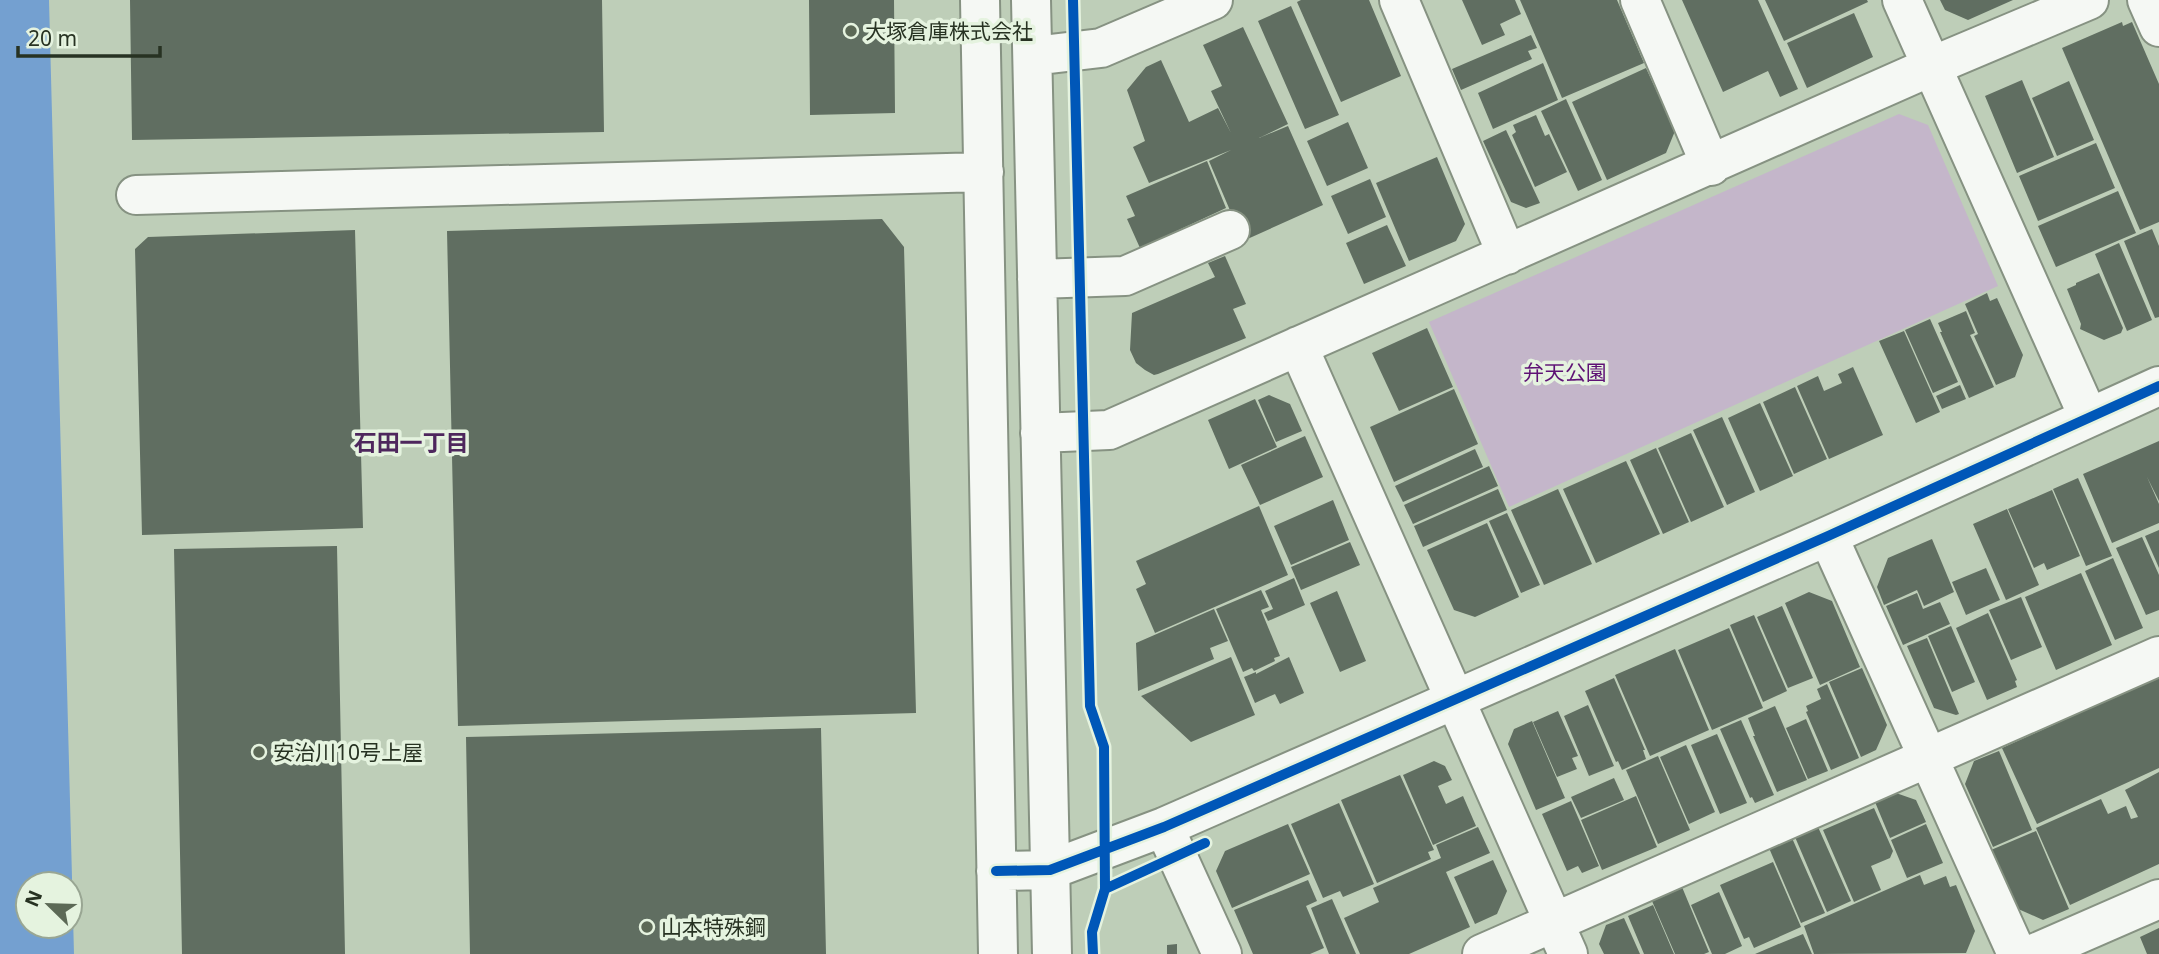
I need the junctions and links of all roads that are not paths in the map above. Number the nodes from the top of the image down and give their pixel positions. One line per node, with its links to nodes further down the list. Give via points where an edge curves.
1 (980, 0): 13 (street)
2 (1031, 0): 10 (street)
3 (1213, 0): 10 (street, via 1101,48)
4 (1399, 0): 16 (street)
5 (1640, 0): 12 (street)
6 (1902, 0): 11 (street)
7 (2089, 0): 11 (street)
8 (2147, 0): 9 (street)
9 (2159, 27)
10 (1032, 56): 17 (street)
11 (1930, 68): 12 (street); 20 (street)
12 (1711, 166): 16 (street)
13 (984, 172): 14 (street); 28 (street)
14 (136, 195)
15 (1230, 230): 17 (street, via 1125,276)
16 (1507, 255): 18 (street)
17 (1037, 279): 21 (street)
18 (1297, 346): 21 (street, via 1109,430); 24 (street)
19 (2159, 386): 20 (street)
20 (2088, 416): 22 (street)
21 (1040, 433): 27 (street)
22 (1828, 536): 24 (street); 25 (street)
23 (2159, 656): 25 (street)
24 (1455, 699): 26 (street); 30 (street)
25 (1928, 758): 30 (street); 35 (street)
26 (1164, 827): 27 (street); 33 (street)
27 (1050, 870): 28 (street); 32 (street)
28 (996, 871): 31 (street)
29 (2159, 899): 36 (street)
30 (1560, 938): 34 (street)
31 (998, 954)
32 (1052, 954)
33 (1222, 954)
34 (1482, 954)
35 (2017, 954)
36 (2033, 954)

